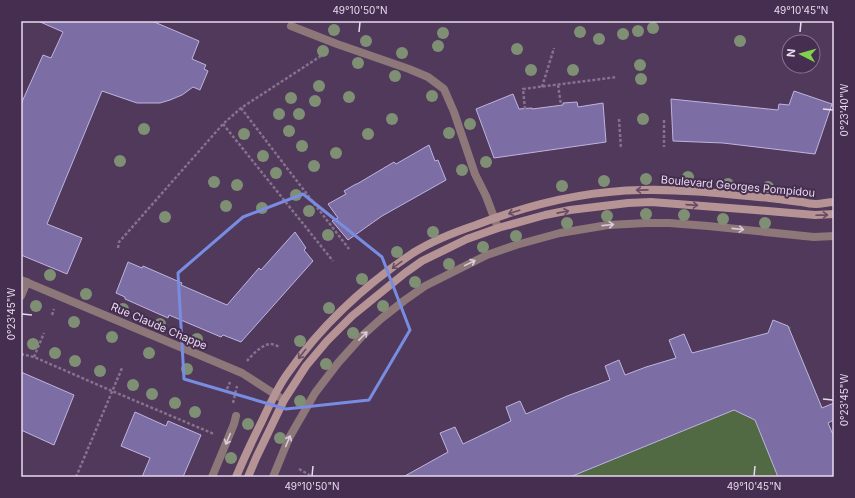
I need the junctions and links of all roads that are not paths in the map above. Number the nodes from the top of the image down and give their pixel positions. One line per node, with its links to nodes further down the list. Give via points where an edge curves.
1 (291, 26): 4 (street, via 410,69 428,77 444,89)
2 (834, 202): 4 (street, Boulevard Georges Pompidou, one-way to 4, via 816,204 705,192 641,190 571,196)
3 (834, 214): 5 (street, Boulevard Georges Pompidou, one-way to 3, via 578,209 651,202 815,215)
4 (494, 218): 5 (street); 9 (street, Boulevard Georges Pompidou, one-way to 9, via 446,236 415,252 365,290 311,342)
5 (498, 228): 10 (street, Boulevard Georges Pompidou, via 422,261 394,282 352,316 328,341 306,366)
6 (834, 236): 15 (street, one-way to 6, via 289,438 315,393 363,336 388,313 425,286 487,255 560,233 608,225 669,223 808,236)
7 (24, 281): 8 (street); 9 (street, Rue Claude Chappe, via 242,374)
8 (21, 296)
9 (274, 394): 10 (street, Rue Claude Chappe); 13 (street, Boulevard Georges Pompidou)
10 (284, 400): 14 (street, Boulevard Georges Pompidou)
11 (236, 416): 12 (street, one-way to 12)
12 (212, 477)
13 (236, 477)
14 (248, 477)
15 (273, 477)

